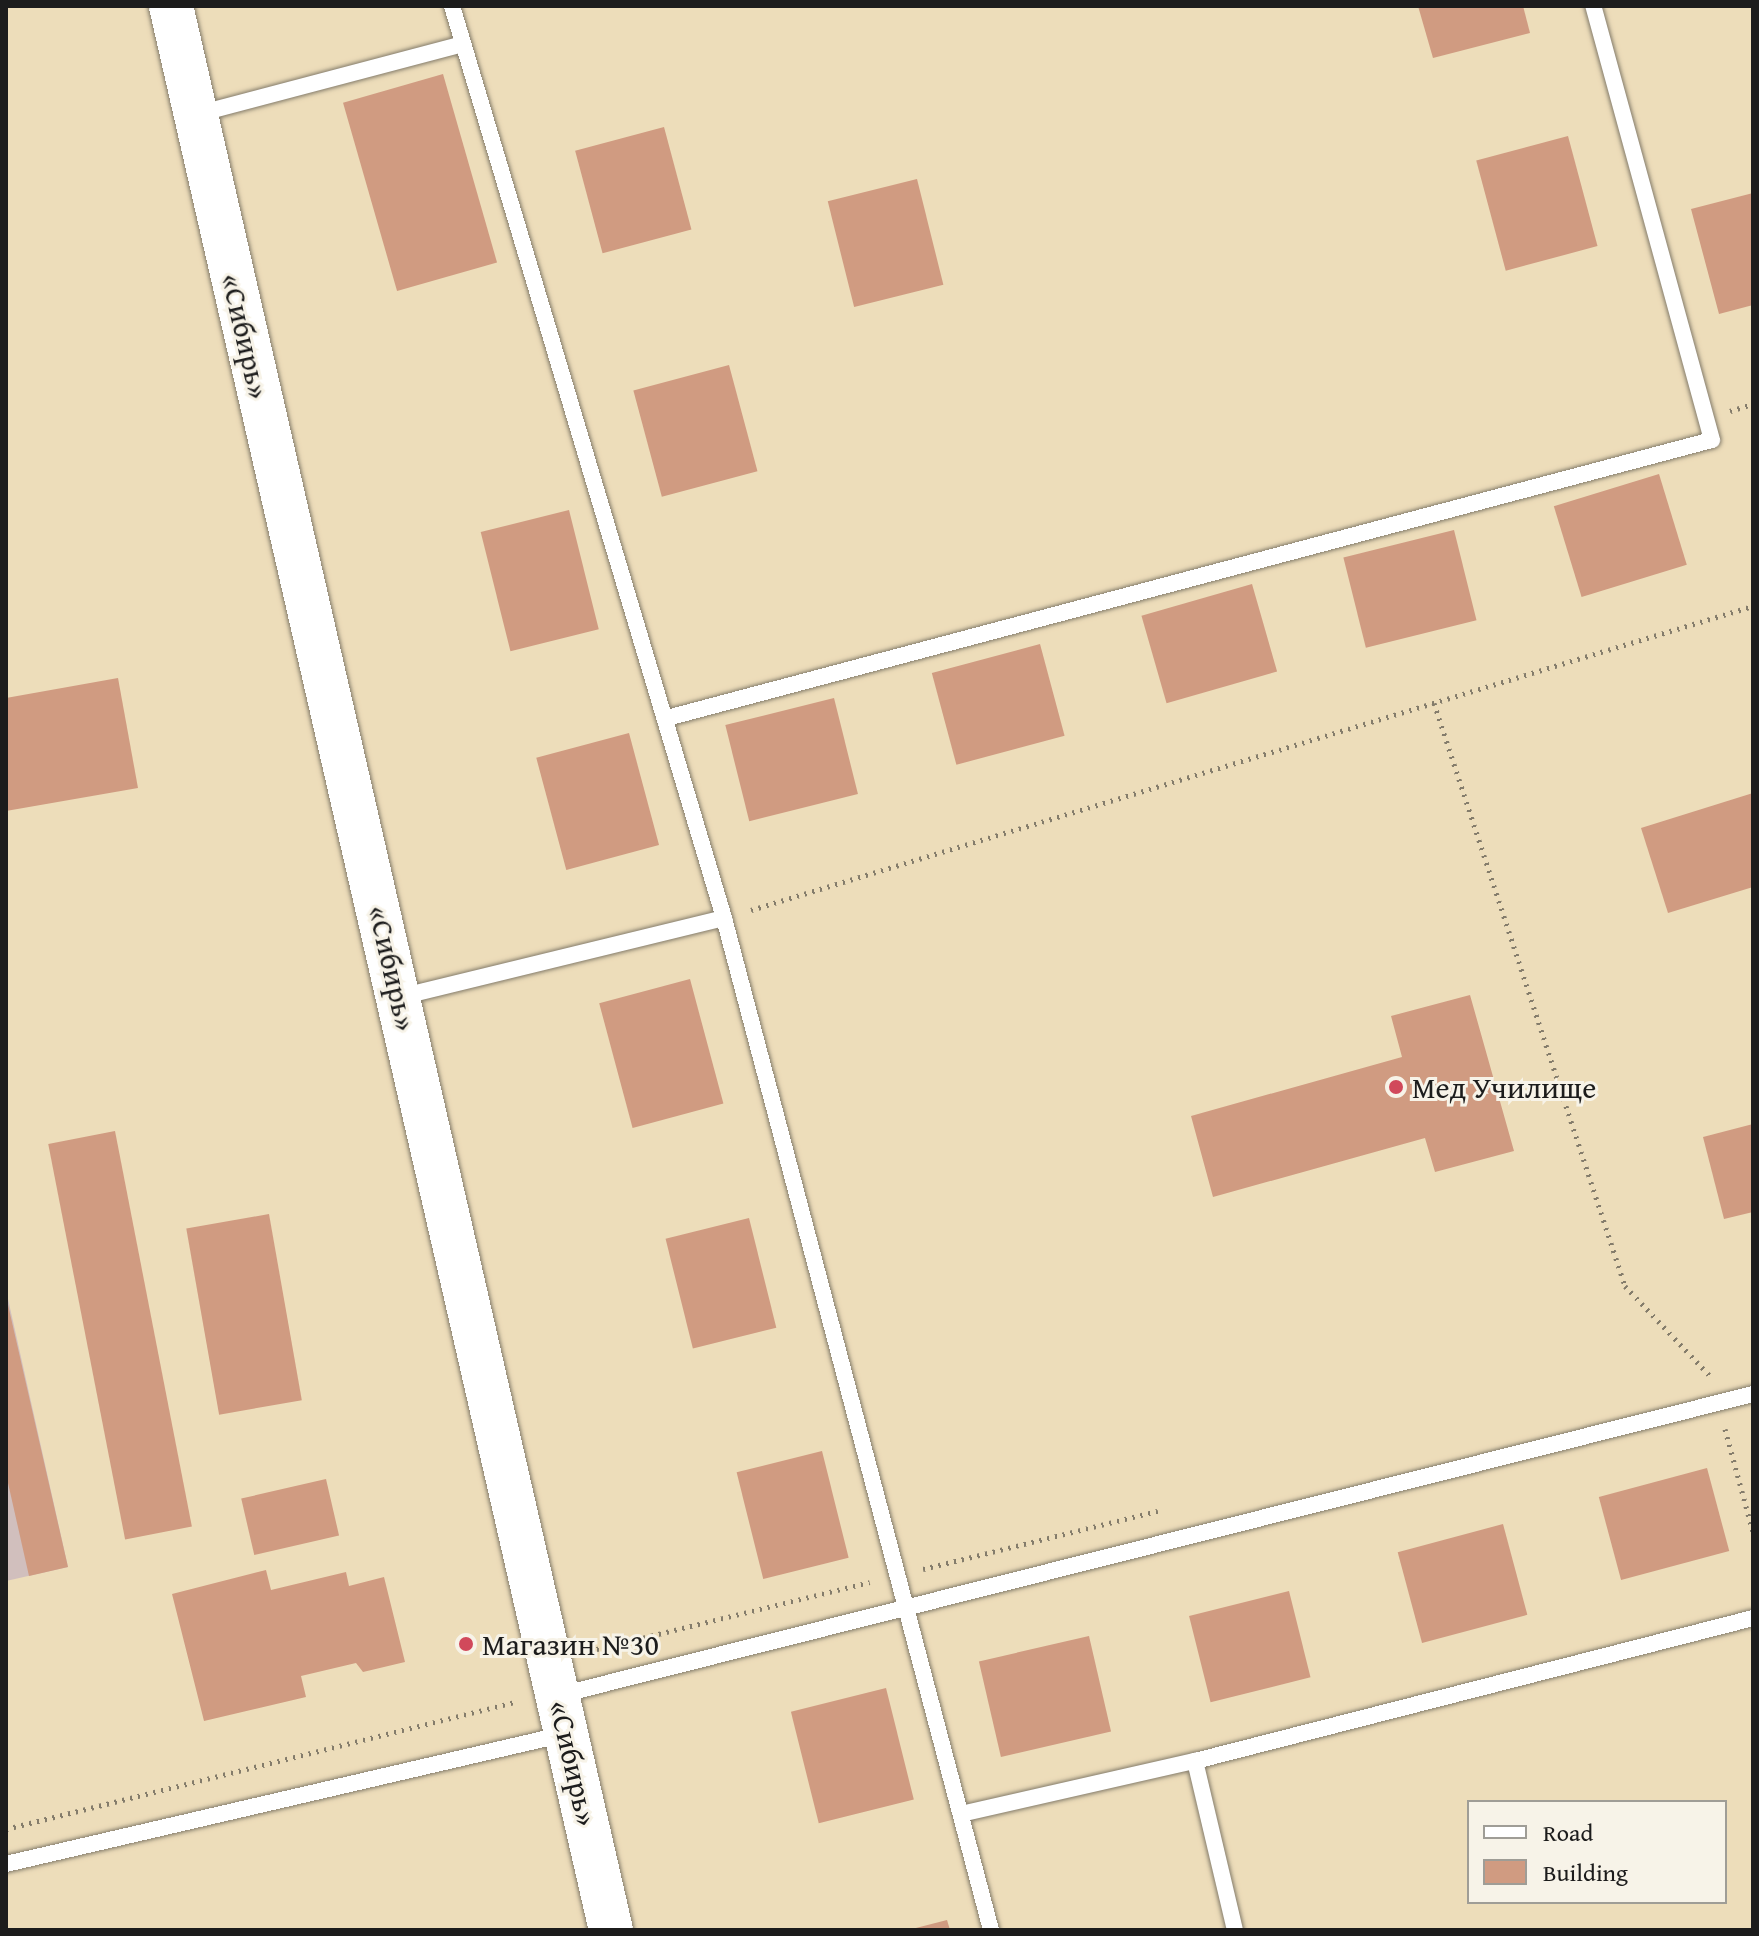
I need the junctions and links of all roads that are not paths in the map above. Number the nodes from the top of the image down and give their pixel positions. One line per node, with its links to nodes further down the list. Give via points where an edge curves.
1 (171, 6): 5 (main road, «Сибирь»)
2 (452, 6): 4 (lane)
3 (1593, 6): 6 (lane, via 1712,440)
4 (463, 44): 5 (lane); 6 (lane)
5 (196, 115): 8 (main road, «Сибирь»)
6 (667, 718): 7 (lane)
7 (724, 918): 8 (lane); 10 (lane)
8 (400, 997): 12 (main road, «Сибирь»)
9 (1753, 1394): 10 (lane)
10 (908, 1607): 12 (lane); 14 (lane)
11 (1753, 1618): 13 (lane)
12 (552, 1709): 15 (lane); 16 (main road, «Сибирь»)
13 (1195, 1761): 14 (lane); 18 (lane)
14 (961, 1814): 17 (lane)
15 (6, 1864)
16 (611, 1930)
17 (991, 1930)
18 (1235, 1930)

